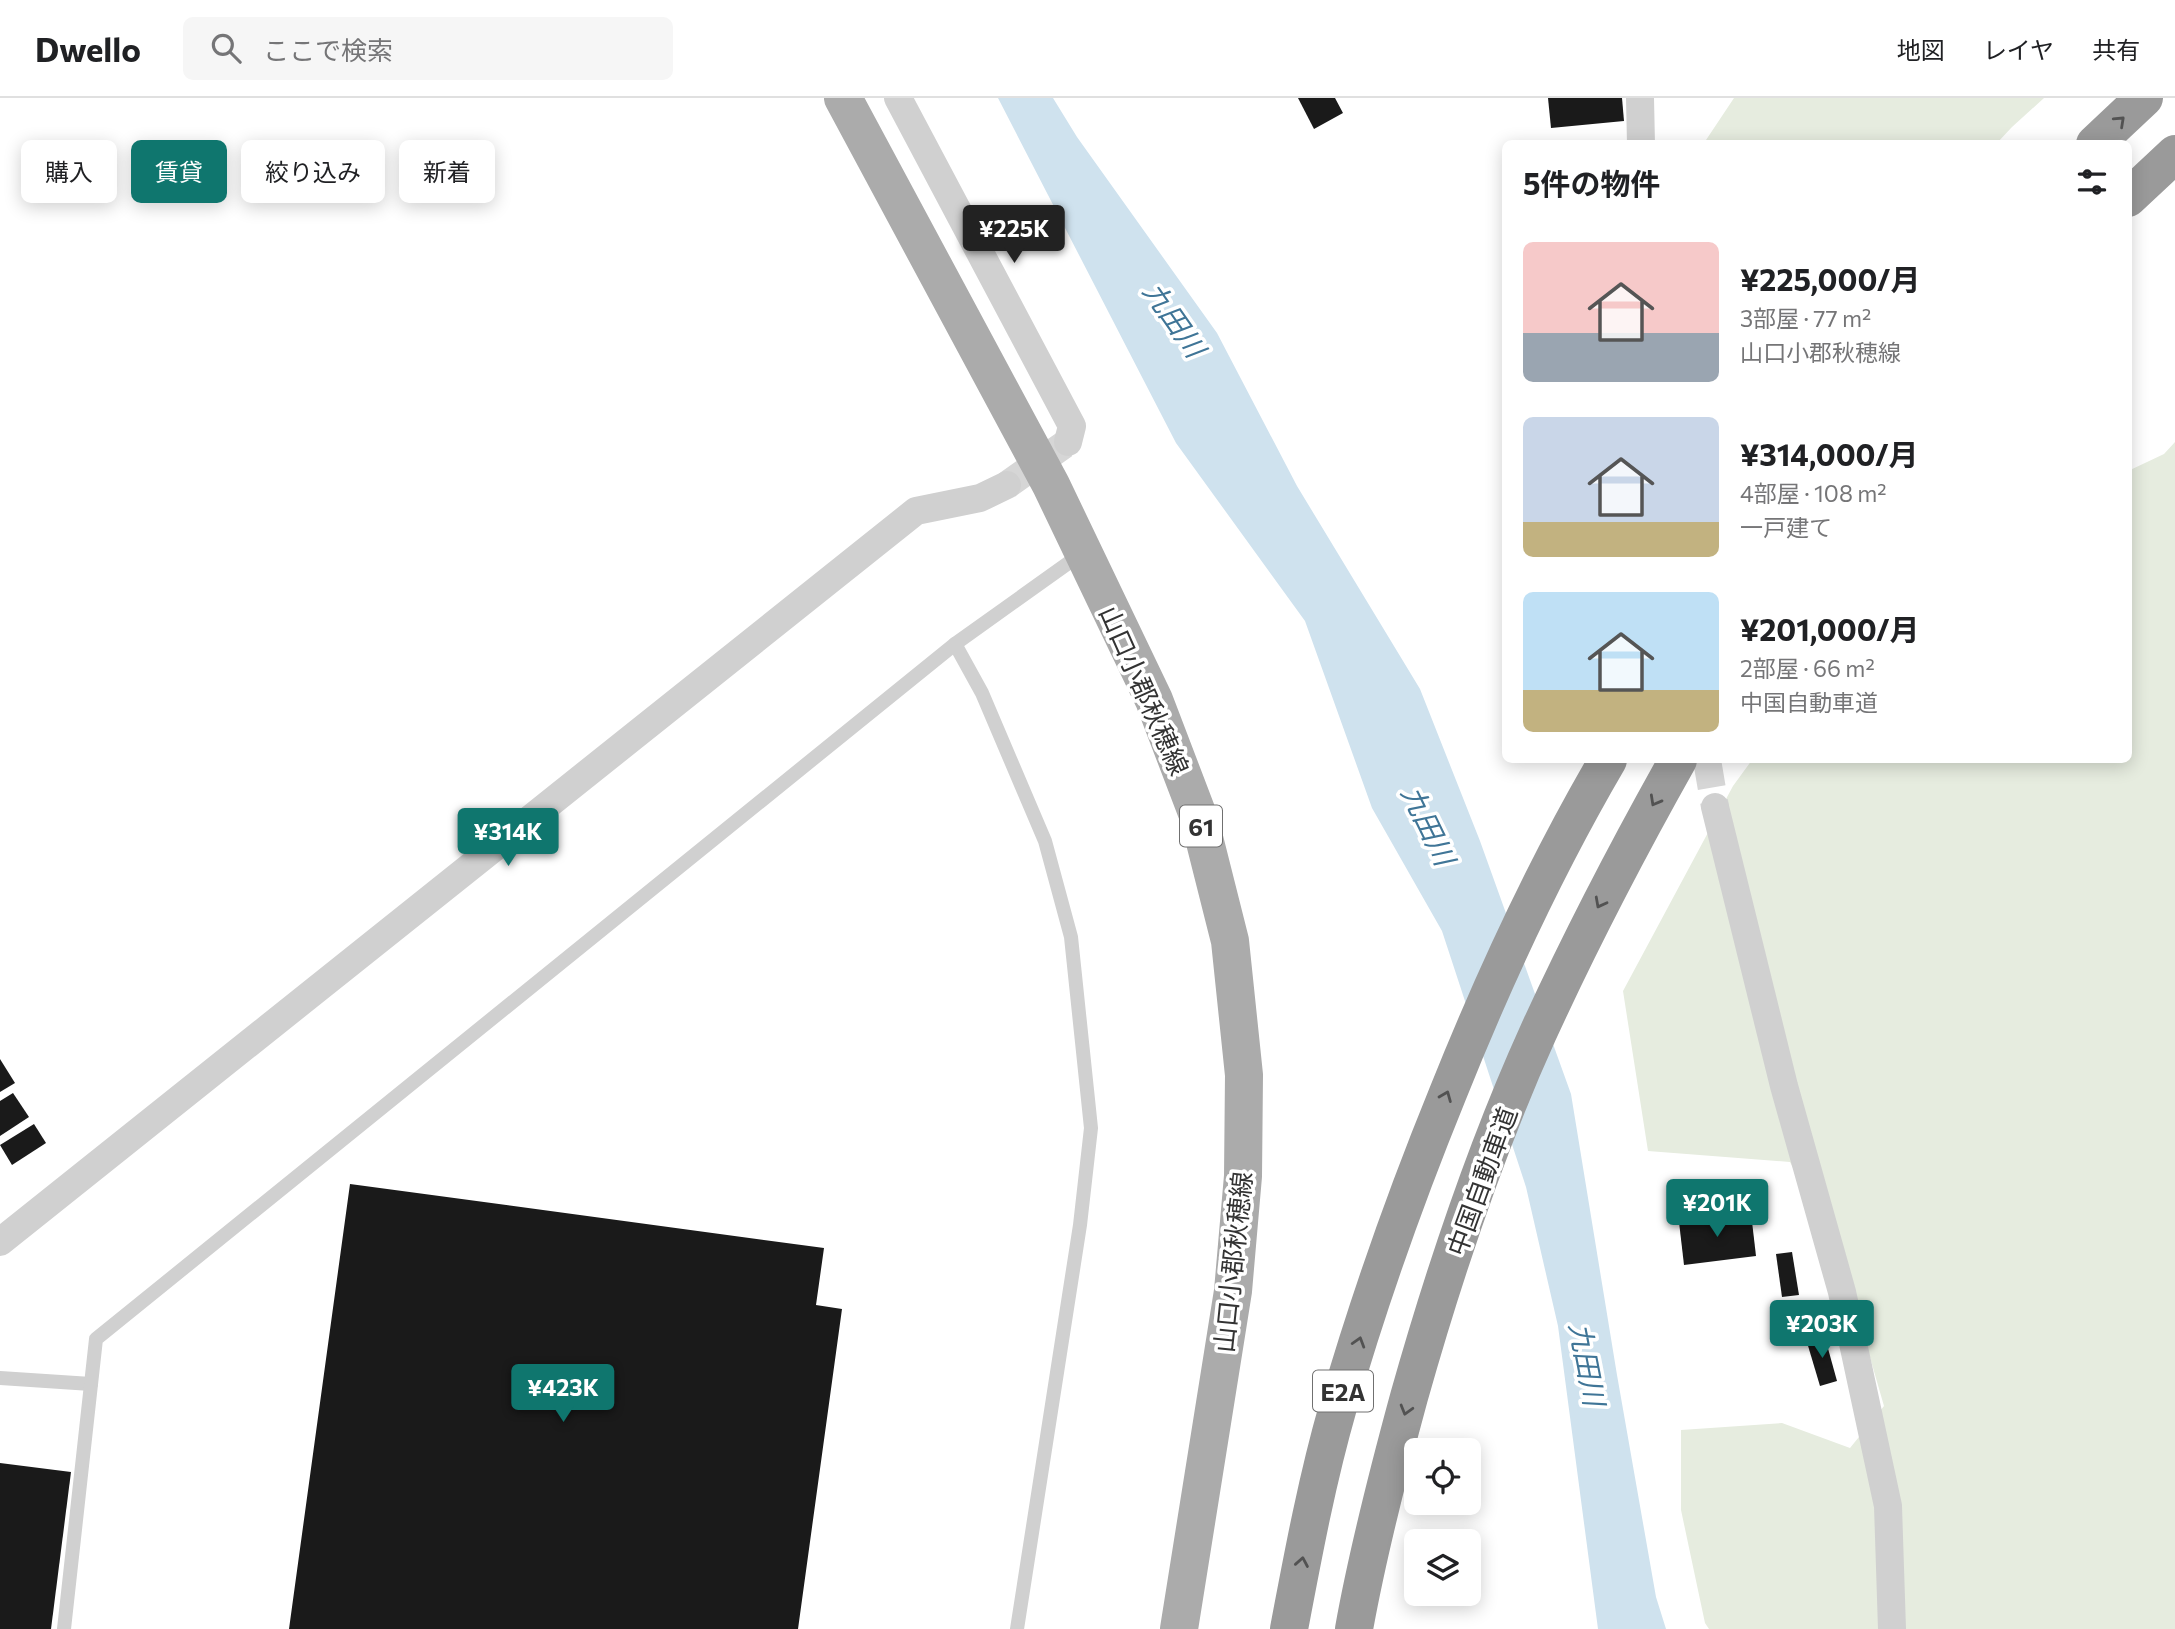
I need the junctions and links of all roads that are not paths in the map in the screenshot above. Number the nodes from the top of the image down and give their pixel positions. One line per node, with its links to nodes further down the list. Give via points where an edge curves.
1 (843, 98): 11 (main road, 山口小郡秋穂線 / 61)
2 (898, 98): 9 (street, via 1072,426)
3 (1640, 98): 5 (street)
4 (2144, 98): 6 (highway, one-way to 4)
5 (1641, 140)
6 (2099, 140)
7 (2175, 154): 8 (highway)
8 (2132, 194)
9 (1068, 442)
10 (1007, 485): 16 (street, via 980,498 916,511)
11 (1083, 553): 12 (lane); 21 (main road, 山口小郡秋穂線 / 61, via 1154,700 1199,818 1230,942 1244,1075 1243,1176 1233,1291)
12 (955, 644): 18 (lane, via 96,1339); 20 (lane, via 982,693 1045,841 1071,937 1091,1128)
13 (1606, 763): 22 (highway, E2A, one-way to 13, via 1338,1409 1421,1159 1512,943)
14 (1676, 763): 23 (highway, 中国自動車道 / E2A, one-way to 23, via 1591,921 1488,1155 1427,1333)
15 (1715, 807): 24 (street, via 1784,1086 1842,1292 1888,1506)
16 (0, 1242)
17 (0, 1378): 18 (lane)
18 (91, 1384): 19 (lane)
19 (64, 1629)
20 (1017, 1629)
21 (1179, 1629)
22 (1289, 1629)
23 (1354, 1629)
24 (1892, 1629)

